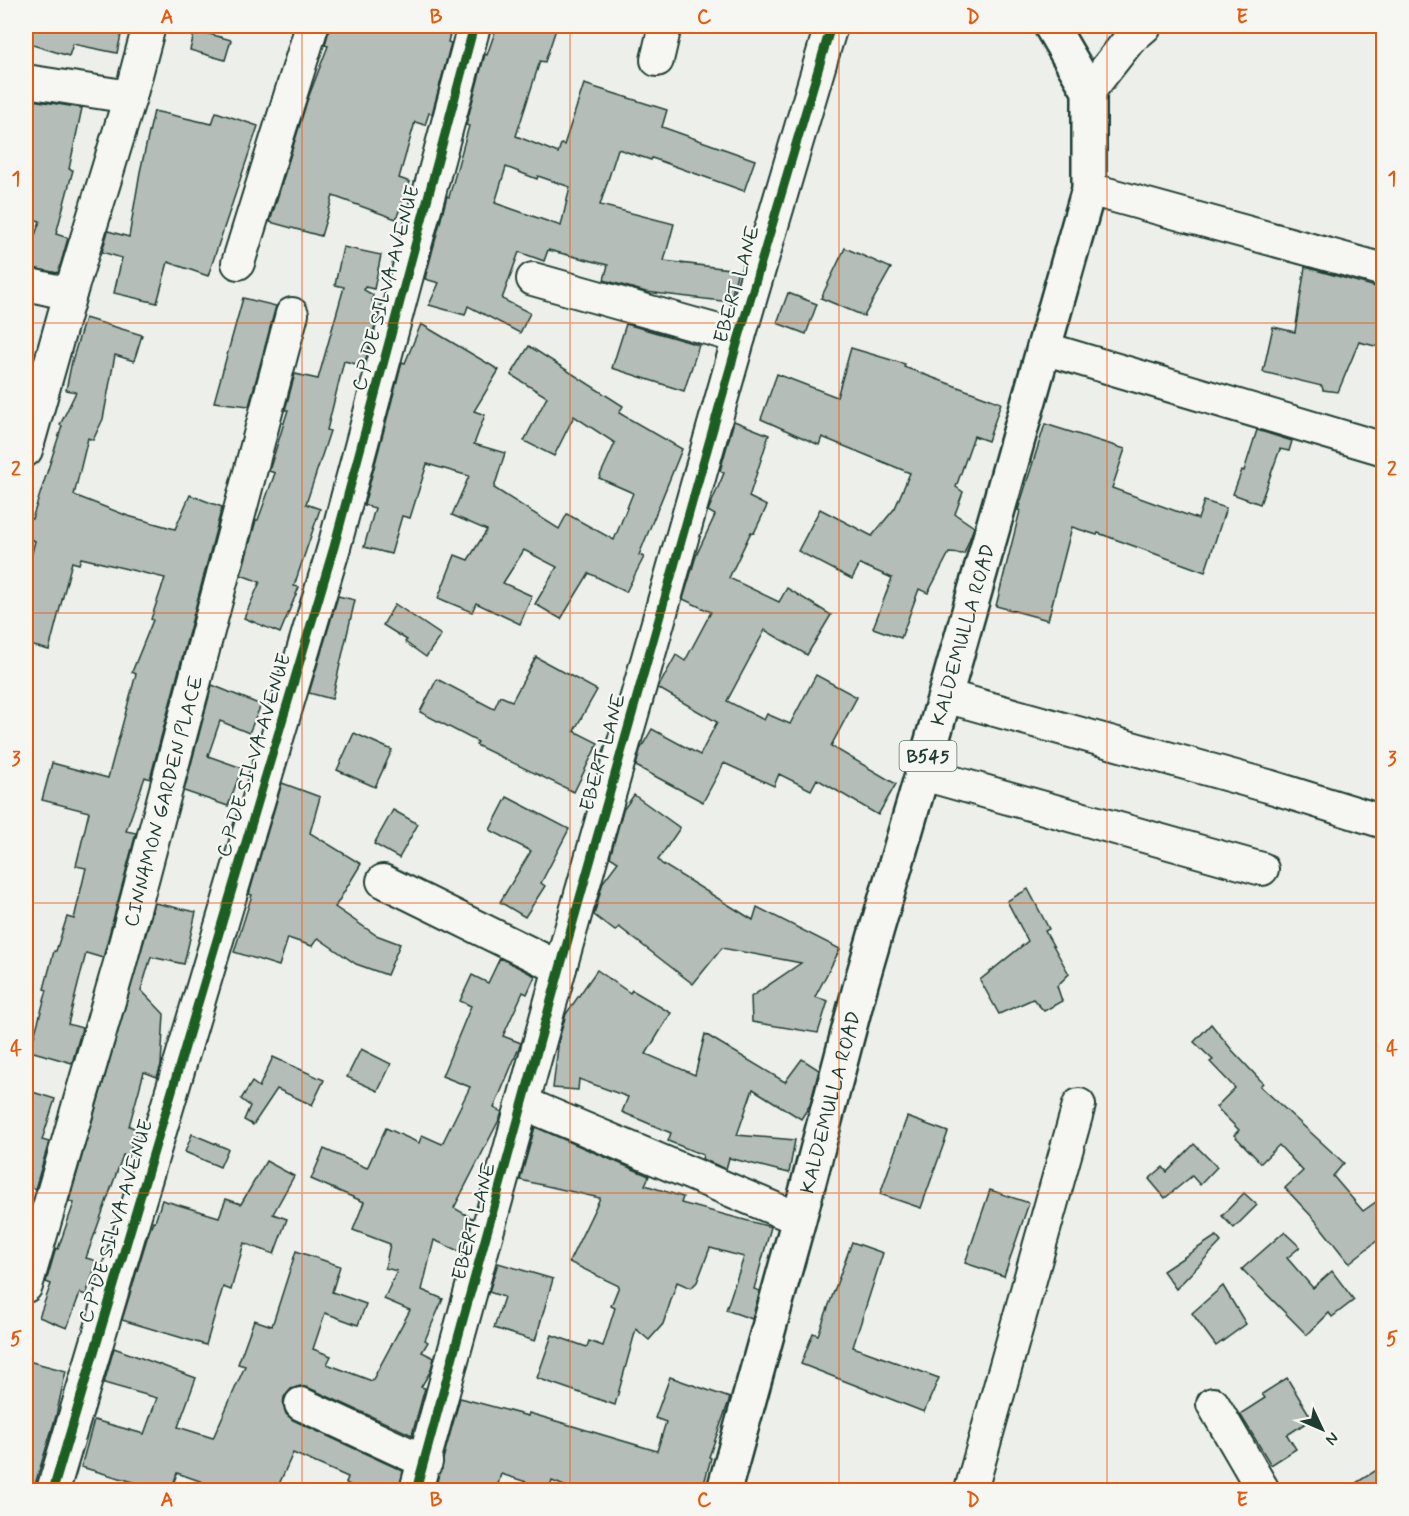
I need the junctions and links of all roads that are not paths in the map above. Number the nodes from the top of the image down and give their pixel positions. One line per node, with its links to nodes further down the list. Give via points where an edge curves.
1 (149, 26): 11 (street)
2 (312, 26): 13 (street)
3 (474, 26): 36 (street, C P DE SILVA AVENUE, via 334,547)
4 (665, 26): 8 (street)
5 (831, 26): 19 (street, EBERT LANE)
6 (1051, 26): 10 (main road)
7 (1145, 26): 10 (street)
8 (657, 60)
9 (26, 81): 11 (street)
10 (1089, 91): 12 (main road, KALDEMULLA ROAD / B545)
11 (130, 97): 17 (street)
12 (1089, 189): 14 (street); 20 (main road, KALDEMULLA ROAD / B545)
13 (238, 263)
14 (1383, 270)
15 (533, 279): 19 (street)
16 (26, 284): 17 (street)
17 (69, 294): 22 (street)
18 (292, 314): 32 (street, CINNAMON GARDEN PLACE, via 120,963)
19 (739, 337): 28 (street, EBERT LANE)
20 (1043, 348): 21 (street); 23 (main road, KALDEMULLA ROAD / B545)
21 (1383, 448)
22 (26, 450)
23 (945, 696): 24 (main road, KALDEMULLA ROAD / B545); 25 (street)
24 (922, 774): 26 (street); 31 (main road, KALDEMULLA ROAD / B545, via 862,980)
25 (1383, 822)
26 (1262, 869)
27 (384, 881): 28 (street)
28 (560, 968): 29 (street, EBERT LANE)
29 (523, 1103): 31 (street); 35 (street, EBERT LANE)
30 (1079, 1105): 38 (street)
31 (800, 1219): 37 (main road, KALDEMULLA ROAD / B545)
32 (26, 1286)
33 (301, 1404): 35 (street)
34 (1213, 1404): 39 (street)
35 (421, 1476)
36 (53, 1491)
37 (724, 1491)
38 (971, 1491)
39 (1263, 1491)

